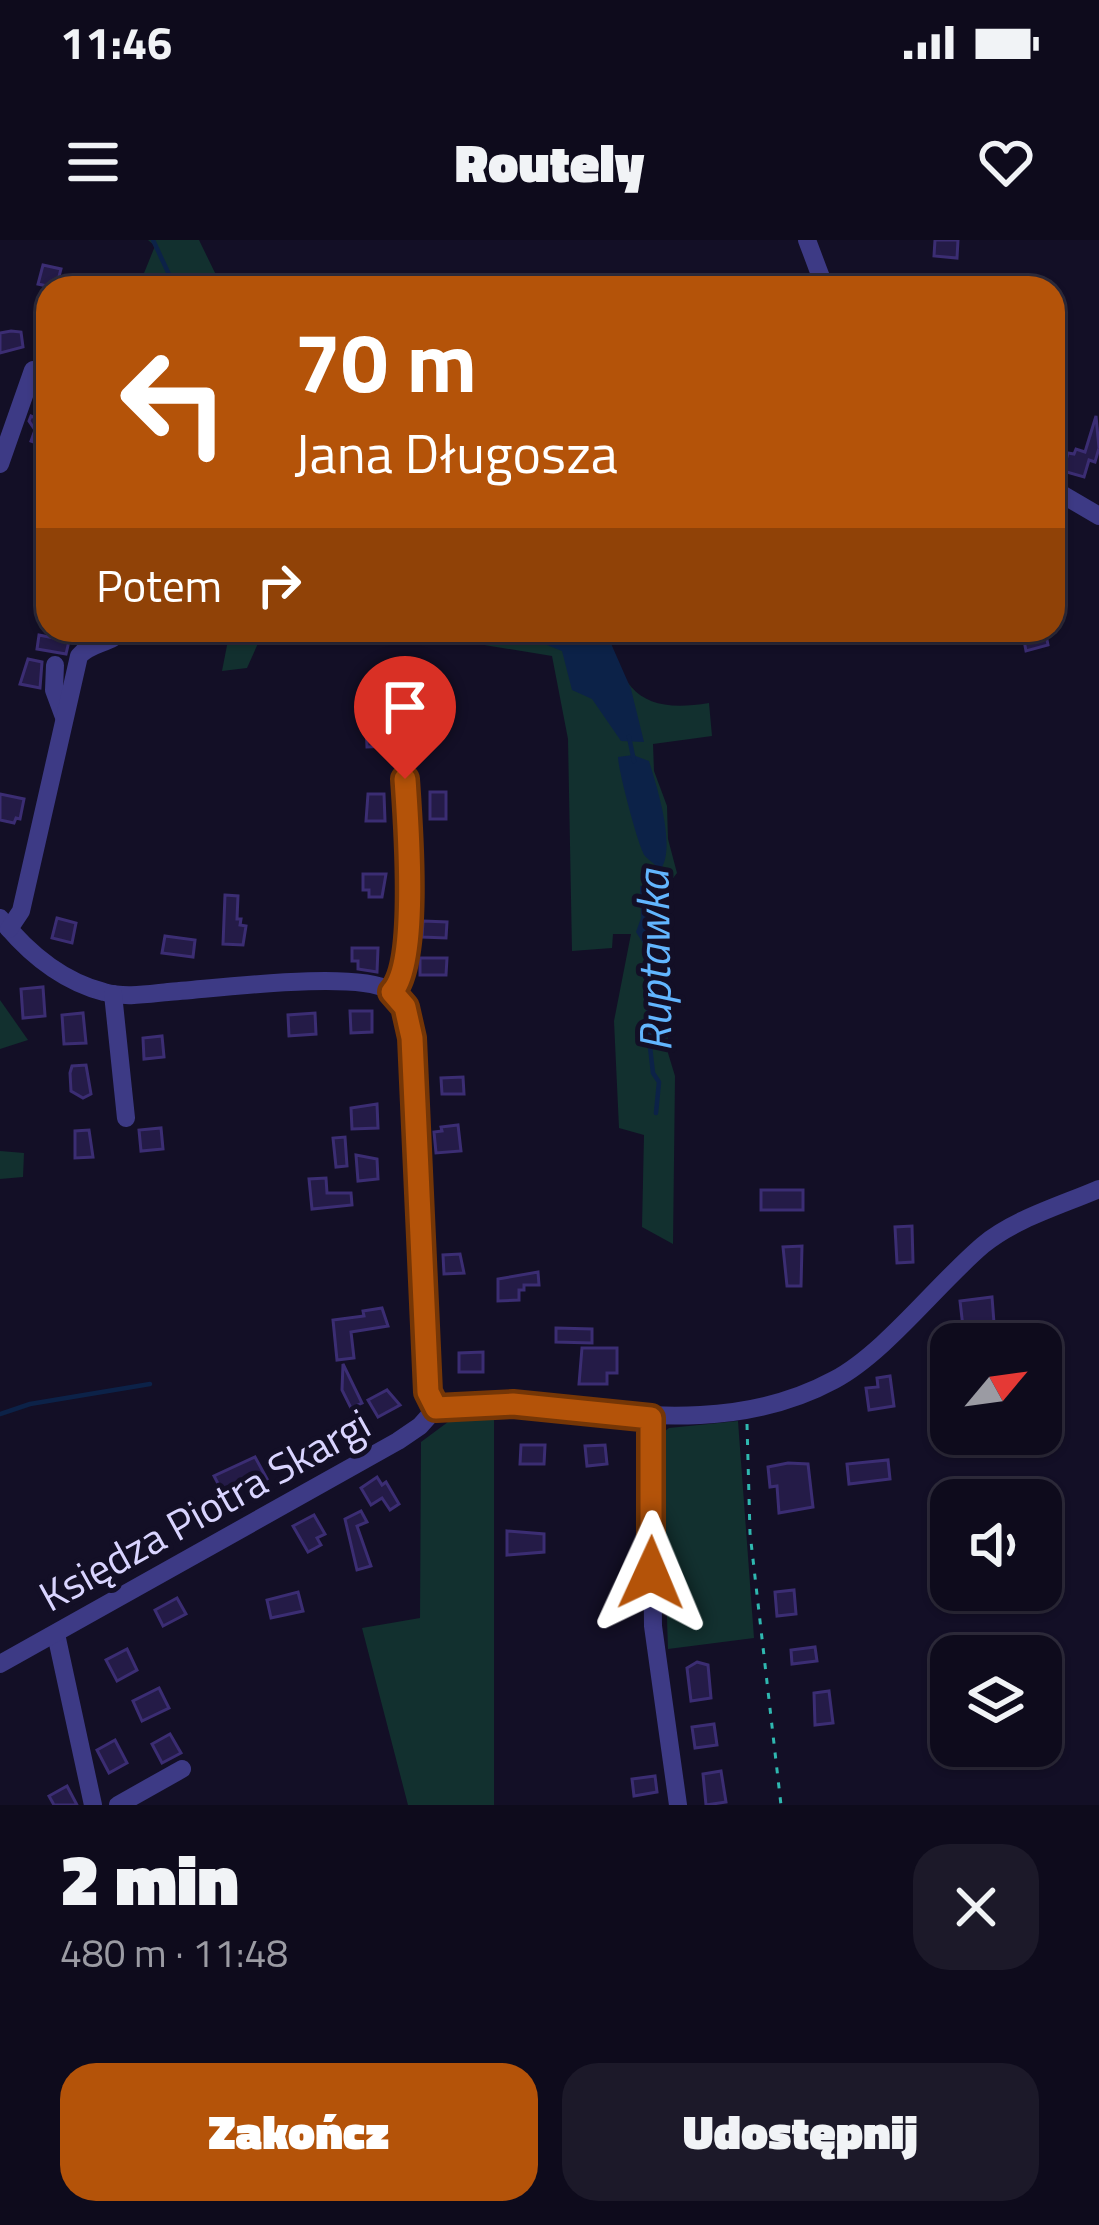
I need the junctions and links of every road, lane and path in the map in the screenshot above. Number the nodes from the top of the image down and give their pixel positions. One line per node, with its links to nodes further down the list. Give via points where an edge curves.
1 (807, 240): 2 (street)
2 (820, 276)
3 (33, 370): 4 (street)
4 (0, 464)
5 (1065, 496): 6 (street)
6 (1099, 516)
7 (104, 642): 9 (street, via 80,656)
8 (55, 664): 9 (street)
9 (64, 717): 11 (street, via 21,911)
10 (403, 746): 12 (street, via 408,925 403,981)
11 (4, 924): 13 (street, via 57,972)
12 (392, 992): 13 (street, via 340,982); 16 (street, via 412,1038 428,1392)
13 (113, 994): 14 (street)
14 (126, 1118)
15 (1099, 1189): 17 (street, via 988,1240 836,1379)
16 (436, 1408): 18 (street, via 513,1404); 19 (street, Księdza Piotra Skargi, via 398,1441)
17 (746, 1410): 18 (street); 25 (path, via 750,1533)
18 (651, 1418): 24 (street, via 653,1626)
19 (56, 1634): 20 (street, Księdza Piotra Skargi); 22 (street)
20 (0, 1664)
21 (182, 1769): 23 (street)
22 (93, 1805)
23 (118, 1805)
24 (678, 1805)
25 (781, 1805)

